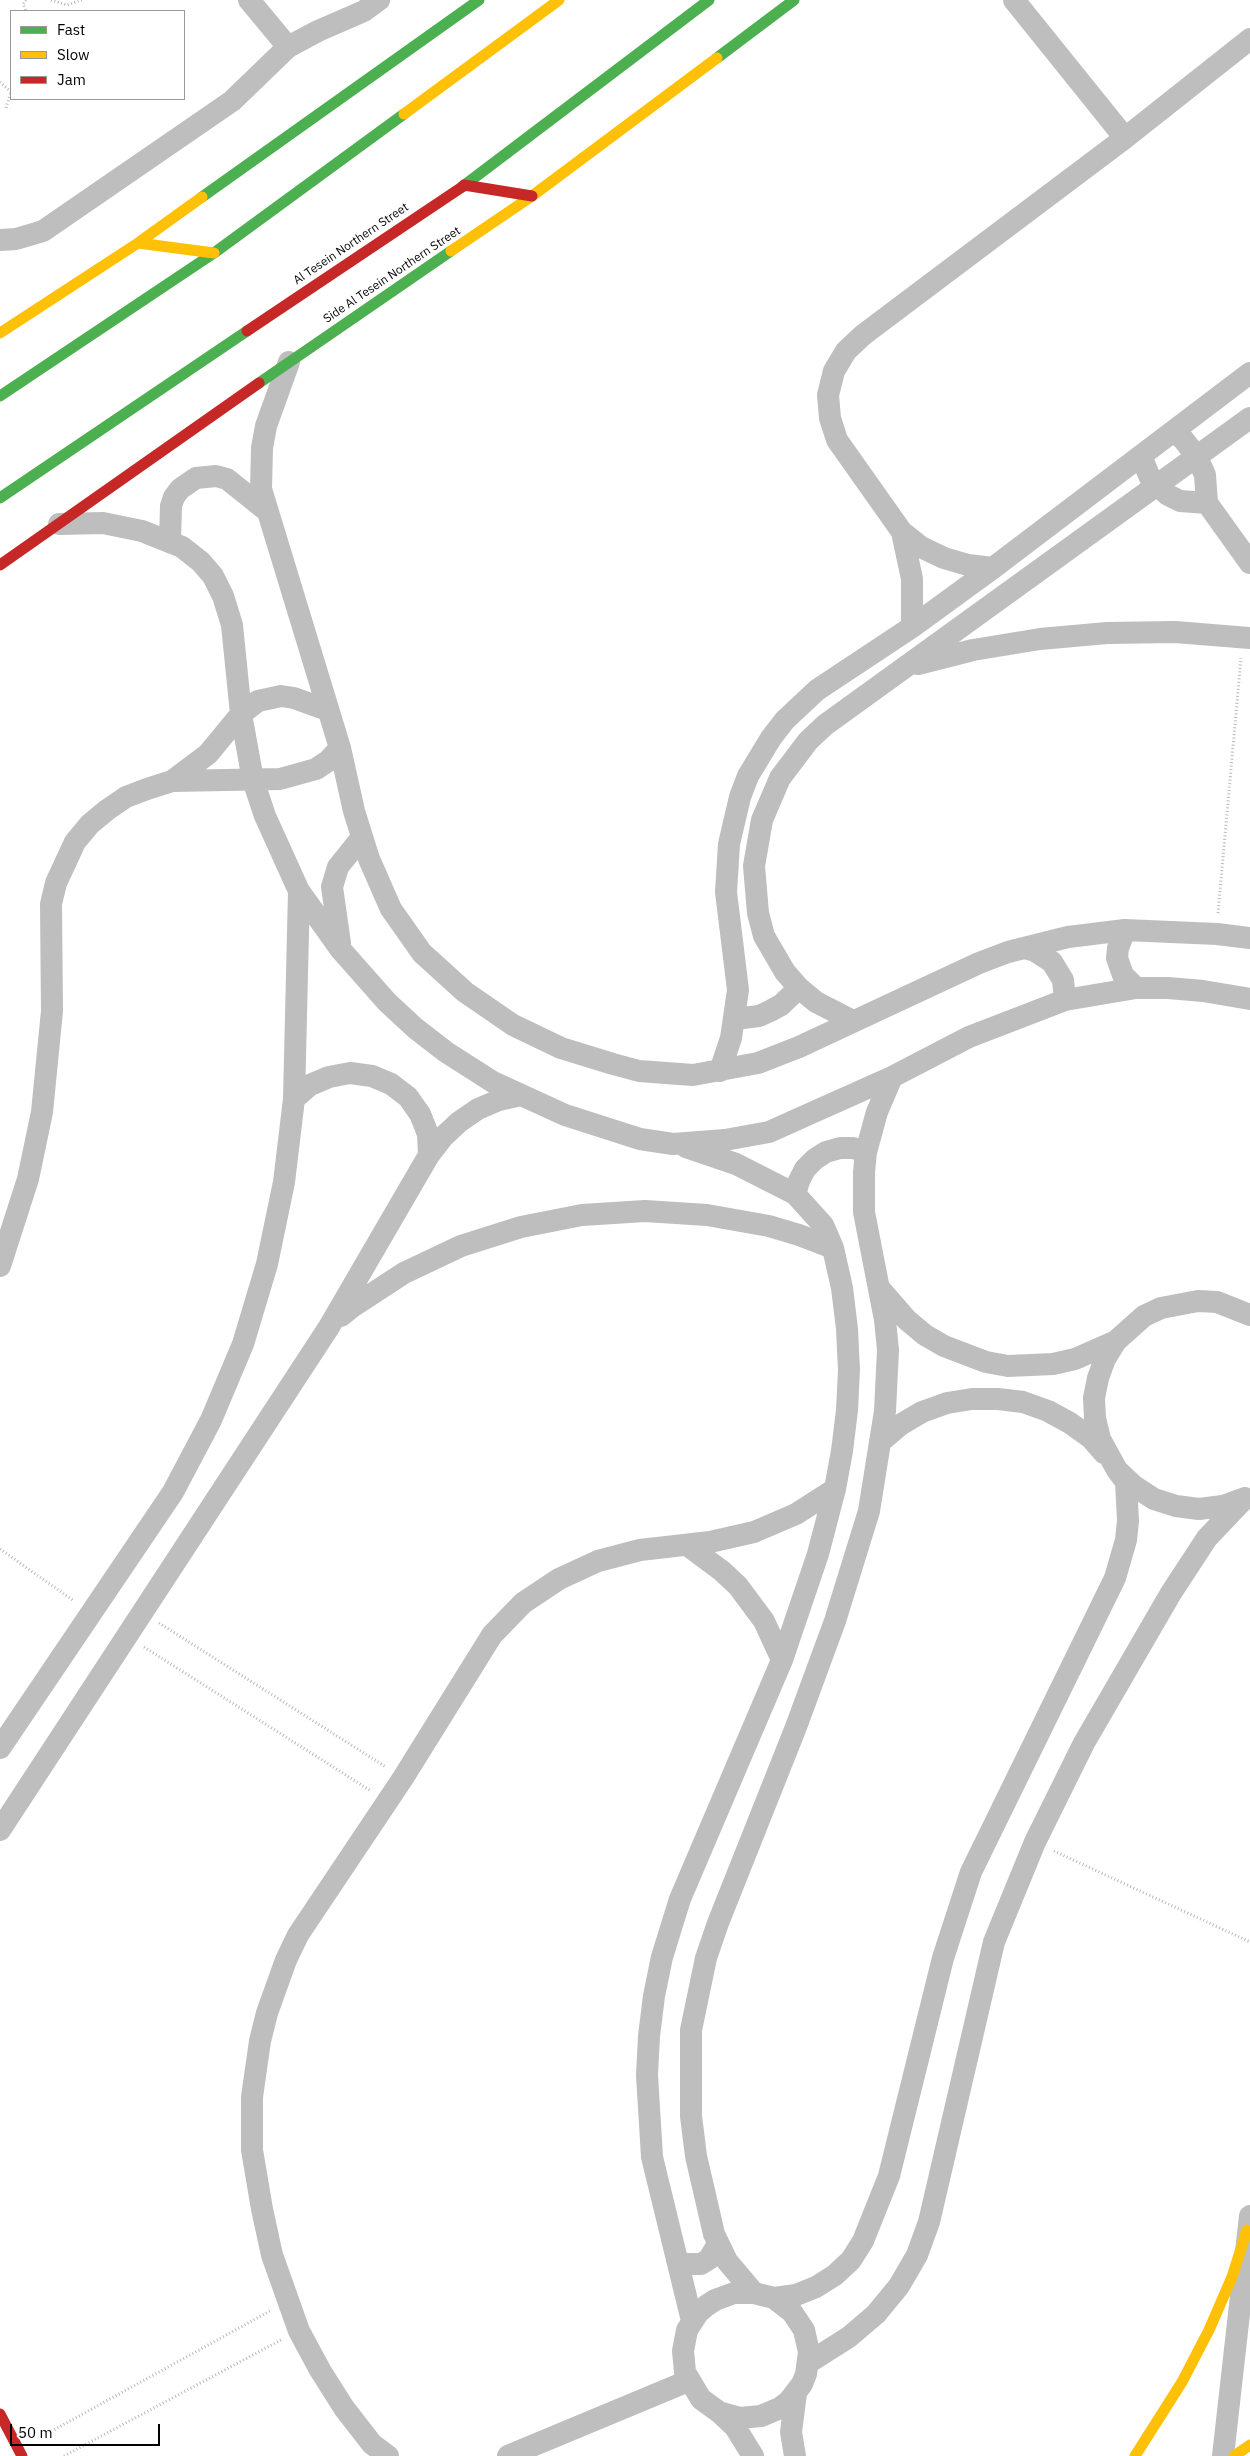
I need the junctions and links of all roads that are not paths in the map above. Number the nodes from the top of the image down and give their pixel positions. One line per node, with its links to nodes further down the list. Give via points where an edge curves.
1 (250, 0): 9 (street)
2 (379, 0): 9 (street, via 364,11 318,30)
3 (479, 0): 14 (street)
4 (559, 0): 15 (street)
5 (709, 0): 11 (street, Al Tesein Northern Street)
6 (794, 0): 12 (street, Side Al Tesein Northern Street)
7 (1014, 0): 10 (street)
8 (1250, 40): 10 (street)
9 (288, 47): 13 (street, via 232,101 43,231)
10 (1125, 138): 31 (street, via 863,335 846,351 834,371 828,395 830,418 837,440)
11 (464, 185): 12 (street); 27 (street, Al Tesein Northern Street)
12 (532, 196): 19 (street, Side Al Tesein Northern Street)
13 (0, 240)
14 (138, 243): 15 (street); 16 (street)
15 (214, 253): 21 (street)
16 (40, 306): 17 (street); 18 (street)
17 (8, 310)
18 (0, 333)
19 (290, 362): 29 (street, via 272,405 262,448 261,489); 30 (street, Side Al Tesein Northern Street)
20 (1250, 372): 23 (street)
21 (0, 396)
22 (1250, 418): 25 (street)
23 (1174, 432): 24 (street); 25 (street)
24 (1141, 456): 26 (street, via 1146,473); 35 (street)
25 (1197, 457): 26 (street); 28 (street, via 1205,475)
26 (1157, 487): 28 (street, via 1180,501); 38 (street)
27 (0, 498)
28 (1207, 503): 33 (street)
29 (267, 512): 32 (street, via 227,479 216,476 196,478 174,497); 39 (street)
30 (59, 524): 32 (street, via 103,522); 34 (street, Side Al Tesein Northern Street)
31 (902, 532): 35 (street, via 944,558); 36 (street, via 912,579)
32 (170, 541): 40 (street, via 201,562 223,596 232,625)
33 (1250, 563)
34 (0, 565)
35 (993, 568): 36 (street)
36 (912, 627): 54 (street, via 800,704 771,738 748,776 733,820 726,868 728,916 738,982)
37 (1246, 638): 38 (street, via 1175,632 1059,637 973,650)
38 (908, 666): 50 (street, via 825,725 808,741 780,778 762,820 754,866 758,913 773,955)
39 (327, 710): 40 (street, via 281,696 258,701); 41 (street)
40 (241, 714): 42 (street); 43 (street, via 208,754)
41 (340, 748): 42 (street, via 316,769 280,779); 44 (street)
42 (253, 780): 43 (street); 45 (street, via 265,816)
43 (172, 781): 65 (street, via 126,798 90,824 75,842 56,882 50,927 50,1045 42,1112 26,1187)
44 (362, 837): 49 (street, via 338,867 332,887); 56 (street, via 379,885 406,932 443,974 488,1010 545,1041 613,1064 666,1074)
45 (299, 891): 49 (street); 59 (street)
46 (1125, 930): 47 (street); 48 (street, via 1068,937); 51 (street, via 1117,958 1123,975)
47 (1250, 938)
48 (1025, 948): 53 (street, via 1035,950 1052,962 1063,980); 55 (street, via 979,963)
49 (341, 950): 58 (street, via 415,1028 493,1082)
50 (799, 988): 54 (street, via 770,1011); 55 (street, via 822,1006)
51 (1136, 988): 52 (street, via 1203,991); 53 (street)
52 (1250, 999)
53 (1065, 1000): 57 (street, via 969,1037)
54 (735, 1019): 56 (street)
55 (853, 1021): 56 (street, via 758,1063)
56 (720, 1071)
57 (892, 1077): 60 (street, via 770,1132); 61 (street, via 877,1112)
58 (521, 1095): 60 (street, via 614,1132); 62 (street, via 499,1100 466,1118 442,1137)
59 (294, 1100): 62 (street, via 329,1076 350,1073 385,1081 408,1097 420,1114 428,1134); 76 (street, via 284,1182 267,1264 228,1382 173,1492)
60 (673, 1144): 63 (street, via 736,1164)
61 (866, 1152): 63 (street, via 840,1148 820,1156 806,1169); 66 (street, via 864,1212)
62 (429, 1155): 68 (street)
63 (795, 1194): 64 (street, via 823,1225)
64 (833, 1248): 68 (street, via 769,1226 707,1215 645,1211 582,1215 491,1236 432,1259 378,1289); 72 (street, via 847,1329 849,1370 847,1410)
65 (0, 1266)
66 (878, 1286): 69 (street, via 907,1320 925,1335 951,1350 986,1362 1016,1366 1053,1364 1075,1359); 70 (street, via 888,1350)
67 (1250, 1315): 69 (street, via 1217,1302 1179,1303 1144,1316)
68 (329, 1327): 77 (street)
69 (1116, 1341): 71 (street, via 1105,1358 1094,1398 1100,1438)
70 (880, 1442): 71 (street, via 915,1417 946,1403 998,1398 1031,1405 1070,1423 1091,1438); 79 (street, via 869,1511 835,1621 718,1923 698,1994 691,2039 691,2116 703,2195)
71 (1113, 1464): 73 (street, via 1147,1495 1176,1506 1200,1509 1223,1506); 81 (street, via 1126,1482 1128,1520 1115,1578 971,1872 943,1958 888,2176 863,2241 851,2260 829,2279 796,2294)
72 (835, 1489): 74 (street, via 796,1514 754,1532); 75 (street, via 818,1554)
73 (1248, 1496): 83 (street, via 1207,1538 1175,1586 1088,1736 1035,1842 994,1942 929,2222 917,2255 899,2286 876,2314 850,2337)
74 (687, 1545): 75 (street, via 738,1586 764,1621); 91 (street, via 640,1550 598,1561 559,1579 523,1603 492,1635 388,1802 298,1935 276,1986 260,2041 252,2097 255,2177 272,2255 299,2331 320,2370 372,2444)
75 (782, 1660): 80 (street, via 680,1899 654,1996 647,2075 652,2157)
76 (0, 1748)
77 (0, 1830)
78 (1249, 2223): 84 (street); 95 (street, via 1232,2277 1209,2330 1182,2382)
79 (718, 2244): 80 (street, via 709,2259 701,2264); 81 (street, via 736,2272)
80 (677, 2260): 82 (street)
81 (764, 2296): 82 (street, via 734,2293 715,2300); 83 (street, via 792,2312 801,2325 807,2341)
82 (692, 2321): 85 (street, via 682,2351)
83 (808, 2363): 86 (street)
84 (1242, 2379): 96 (street)
85 (688, 2381): 87 (street, via 701,2400); 92 (street)
86 (796, 2393): 87 (street, via 780,2408 761,2416 740,2418); 94 (street, via 791,2432)
87 (719, 2412): 93 (street, via 740,2433)
88 (0, 2414): 90 (street)
89 (1250, 2445): 97 (street)
90 (21, 2453)
91 (388, 2456)
92 (508, 2456)
93 (753, 2456)
94 (795, 2456)
95 (1135, 2456)
96 (1223, 2456)
97 (1234, 2456)

